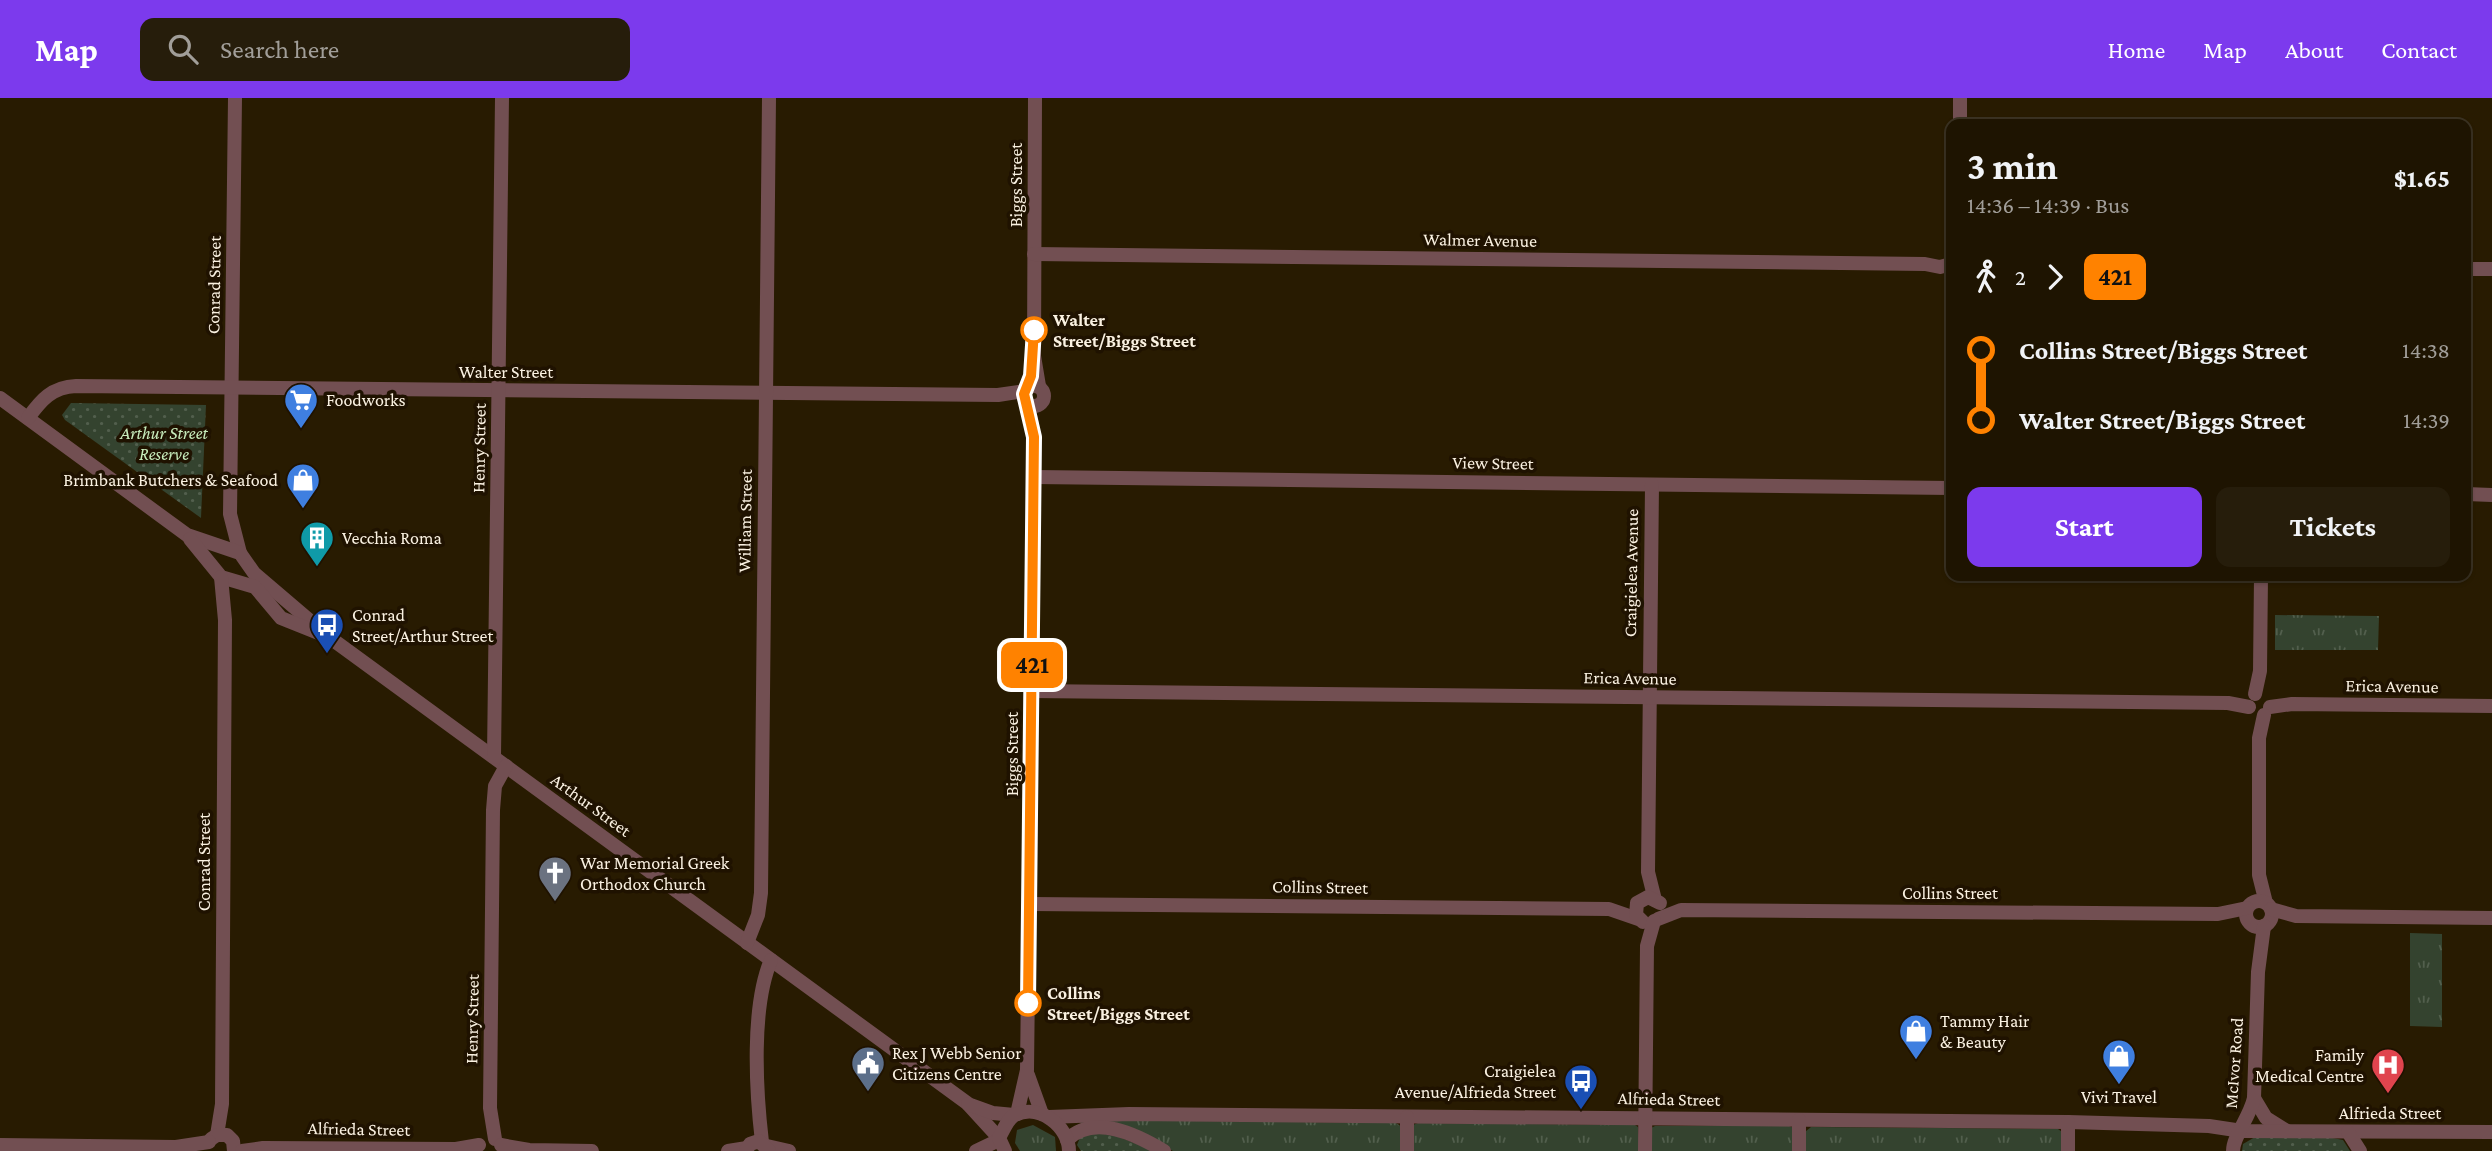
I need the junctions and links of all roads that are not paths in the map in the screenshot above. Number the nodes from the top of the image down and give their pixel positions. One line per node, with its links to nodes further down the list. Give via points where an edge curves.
1 (235, 98): 13 (street, Conrad Street)
2 (502, 98): 14 (street, Henry Street)
3 (769, 98): 15 (street, William Street)
4 (1035, 98): 7 (street, Biggs Street)
5 (1961, 98): 6 (street)
6 (1960, 119)
7 (1034, 254): 9 (street, Walmer Avenue); 16 (street, Biggs Street)
8 (1946, 256): 9 (street, Walmer Avenue)
9 (1925, 264): 10 (street, Walmer Avenue)
10 (1946, 265)
11 (2471, 268): 12 (street)
12 (2492, 269)
13 (232, 387): 14 (street, Walter Street); 18 (street, Walter Street, via 66,387 45,396); 24 (street, Conrad Street)
14 (499, 391): 15 (street, Walter Street); 37 (street, Henry Street)
15 (766, 393): 16 (street, Walter Street); 47 (street, William Street, via 761,893)
16 (1031, 396): 19 (street, Biggs Street)
17 (0, 398): 18 (street)
18 (28, 418): 25 (street)
19 (1034, 477): 20 (street, View Street); 33 (street, Biggs Street)
20 (1652, 485): 21 (street, View Street); 34 (street, Craigielea Avenue)
21 (1946, 488)
22 (2471, 494): 23 (street)
23 (2492, 495)
24 (230, 514): 26 (street, Conrad Street); 27 (street, Conrad Street)
25 (187, 535): 26 (street); 28 (street)
26 (220, 547): 27 (street); 28 (street, Conrad Street, via 215,561)
27 (242, 557): 29 (street, Conrad Street); 32 (street, Arthur Street, via 254,573)
28 (219, 573): 29 (street); 31 (street, Conrad Street)
29 (238, 581): 31 (street, Conrad Street); 32 (street, Arthur Street, via 255,587 281,618)
30 (2261, 581): 35 (street, McIvor Road)
31 (225, 620): 64 (street, Conrad Street)
32 (329, 637): 37 (street, Arthur Street)
33 (1031, 691): 34 (street, Erica Avenue); 41 (street, Biggs Street)
34 (1649, 698): 35 (street, Erica Avenue); 38 (street, Craigielea Avenue)
35 (2259, 704): 36 (street, Erica Avenue); 44 (street, McIvor Road)
36 (2492, 706)
37 (500, 762): 47 (street, Arthur Street); 65 (street, Henry Street, via 494,796)
38 (1648, 872): 39 (street, Craigielea Avenue); 40 (street, Craigielea Avenue)
39 (1639, 901): 40 (street, via 1648,897); 42 (street, Collins Street); 46 (street, via 1635,911)
40 (1657, 901): 43 (street, Collins Street); 46 (street, via 1661,911)
41 (1030, 904): 42 (street, Collins Street); 49 (street, Biggs Street)
42 (1609, 909): 46 (street, Collins Street)
43 (1681, 910): 44 (street, Collins Street); 46 (street, Collins Street)
44 (2258, 915): 45 (street, Collins Street); 50 (street, McIvor Road)
45 (2492, 918)
46 (1647, 920): 55 (street)
47 (747, 943): 48 (street, Arthur Street)
48 (771, 960): 51 (street, Arthur Street); 66 (street, via 759,1002)
49 (1027, 1070): 52 (street, Biggs Street); 53 (street, Biggs Street)
50 (2254, 1098): 58 (street, McIvor Road); 59 (street, via 2266,1118)
51 (967, 1103): 52 (street, Arthur Street, via 993,1113); 62 (street, Arthur Street)
52 (1016, 1114): 53 (street, Arthur Street); 62 (street)
53 (1046, 1116): 54 (street, Alfrieda Street); 67 (street, Biggs Street, via 1060,1126)
54 (1407, 1117): 55 (street, Alfrieda Street); 75 (street)
55 (1646, 1118): 56 (street, Alfrieda Street); 76 (street)
56 (1799, 1121): 57 (street, Alfrieda Street); 77 (street)
57 (2068, 1122): 58 (street, Alfrieda Street); 78 (street)
58 (2242, 1131): 59 (street, Alfrieda Street); 79 (street, McIvor Road, via 2234,1140)
59 (2288, 1131): 60 (street, Alfrieda Street)
60 (2348, 1132): 61 (street, Alfrieda Street); 80 (street)
61 (2492, 1132)
62 (1001, 1143): 73 (street)
63 (0, 1145): 64 (street, Alfrieda Street)
64 (222, 1145): 68 (street, Alfrieda Street)
65 (490, 1145): 68 (street, Alfrieda Street); 69 (street, Alfrieda Street)
66 (757, 1147): 71 (street); 72 (street)
67 (1069, 1147): 74 (street, via 1078,1130 1105,1128 1139,1137)
68 (459, 1150)
69 (528, 1151): 70 (street, Alfrieda Street)
70 (592, 1151)
71 (728, 1151)
72 (789, 1151)
73 (976, 1151)
74 (1164, 1151)
75 (1407, 1151)
76 (1645, 1151)
77 (1799, 1151)
78 (2068, 1151)
79 (2233, 1151)
80 (2360, 1151)

